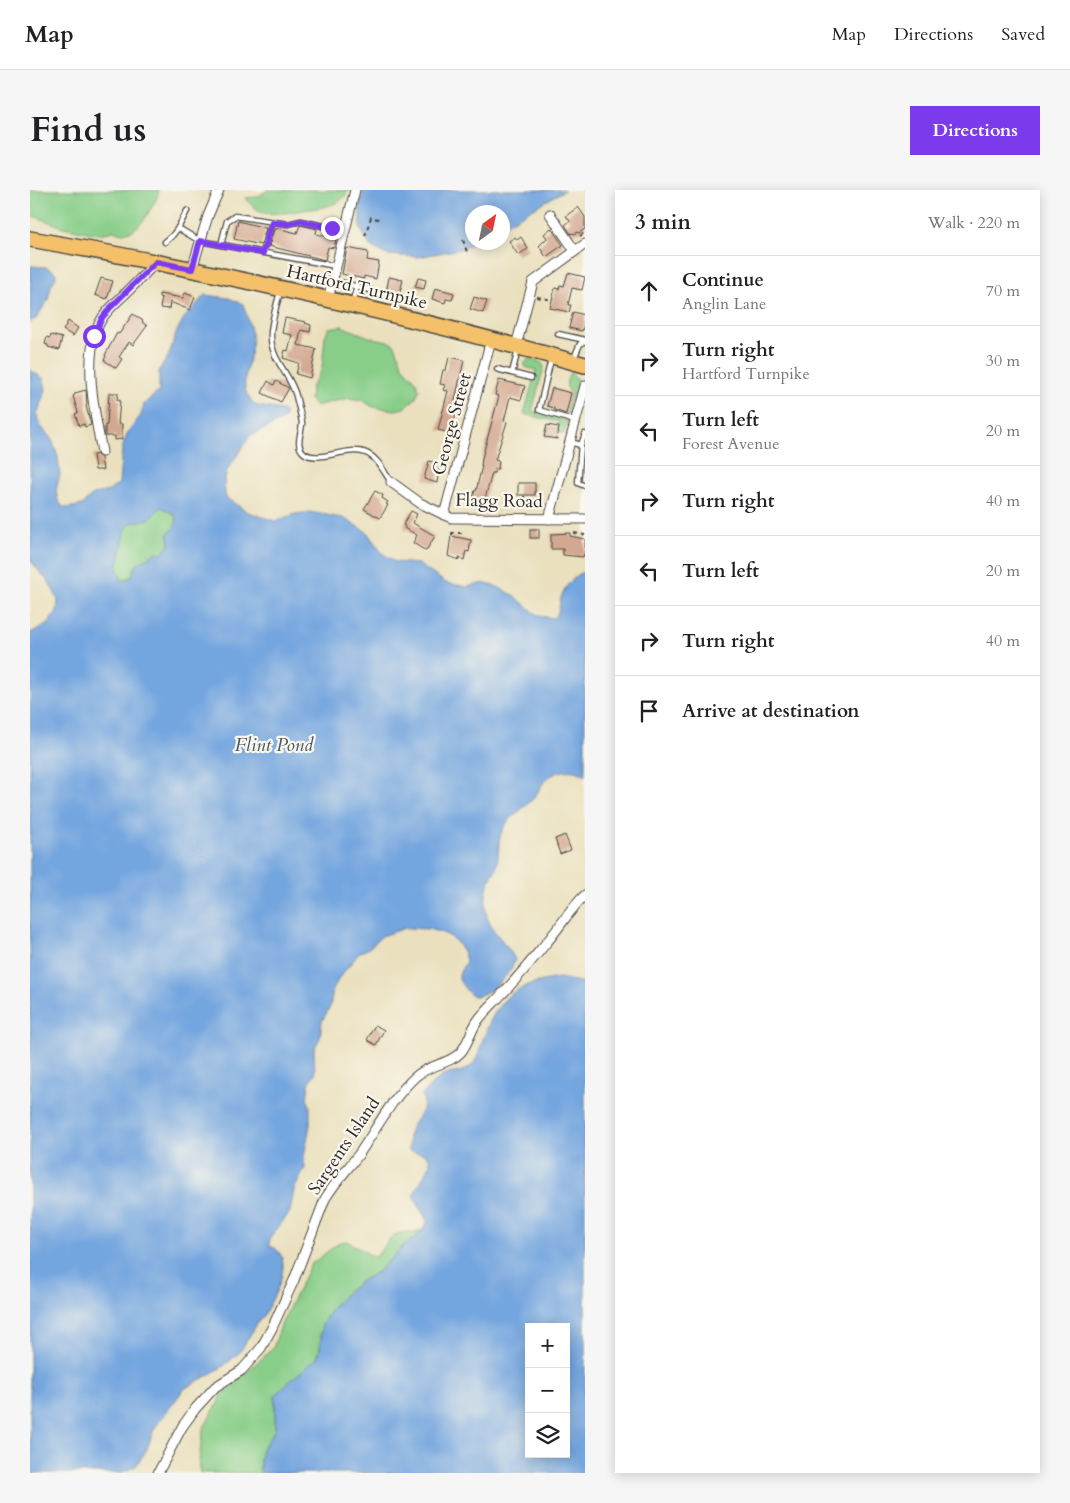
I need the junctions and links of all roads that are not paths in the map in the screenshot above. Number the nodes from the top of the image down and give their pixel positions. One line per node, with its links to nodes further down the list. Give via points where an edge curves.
1 (219, 190): 9 (street)
2 (355, 190): 16 (street)
3 (187, 211): 6 (lane)
4 (550, 214): 13 (street)
5 (272, 222): 7 (lane, via 288,224 301,221); 12 (lane, via 235,216 227,221); 14 (lane)
6 (178, 228): 9 (lane); 10 (lane)
7 (332, 228)
8 (30, 238): 15 (main road, Hartford Turnpike)
9 (200, 241): 12 (lane); 17 (street)
10 (165, 242)
11 (585, 244): 13 (street)
12 (221, 245): 14 (lane)
13 (575, 251): 27 (street, via 533,282)
14 (263, 253): 16 (lane)
15 (156, 262): 17 (main road, Hartford Turnpike); 38 (street, via 102,318 91,346 93,396)
16 (336, 266): 22 (street)
17 (192, 269): 20 (main road, Hartford Turnpike)
18 (343, 283): 19 (lane)
19 (357, 287): 21 (lane); 23 (lane)
20 (281, 288): 22 (main road, Hartford Turnpike); 39 (lane, via 270,336 273,350 294,387 301,414 299,444 303,452 312,457 343,451 367,453)
21 (370, 290)
22 (328, 299): 23 (main road, Hartford Turnpike)
23 (352, 304): 25 (main road, Hartford Turnpike)
24 (558, 334): 26 (lane)
25 (491, 340): 27 (main road, Hartford Turnpike); 41 (street, George Street)
26 (585, 341): 29 (lane, via 580,344)
27 (518, 346): 28 (main road, Hartford Turnpike); 31 (lane)
28 (552, 356): 29 (main road, Hartford Turnpike); 34 (lane, via 540,410)
29 (579, 363)
30 (497, 369): 31 (lane)
31 (512, 373): 32 (lane)
32 (531, 378)
33 (585, 386): 34 (street)
34 (576, 421): 36 (street)
35 (585, 434): 37 (lane)
36 (570, 442): 37 (lane); 42 (street)
37 (581, 445): 40 (lane, via 578,483)
38 (102, 452)
39 (391, 482): 41 (street, Flagg Road)
40 (585, 486)
41 (444, 515): 42 (street, Flagg Road, via 451,518)
42 (548, 518): 43 (street, Flagg Road)
43 (585, 519)
44 (585, 895): 45 (street, Sargents Island, via 478,1020 459,1054 422,1072 394,1102 325,1199 294,1280 260,1348 242,1370 215,1387 195,1409)
45 (158, 1473)

